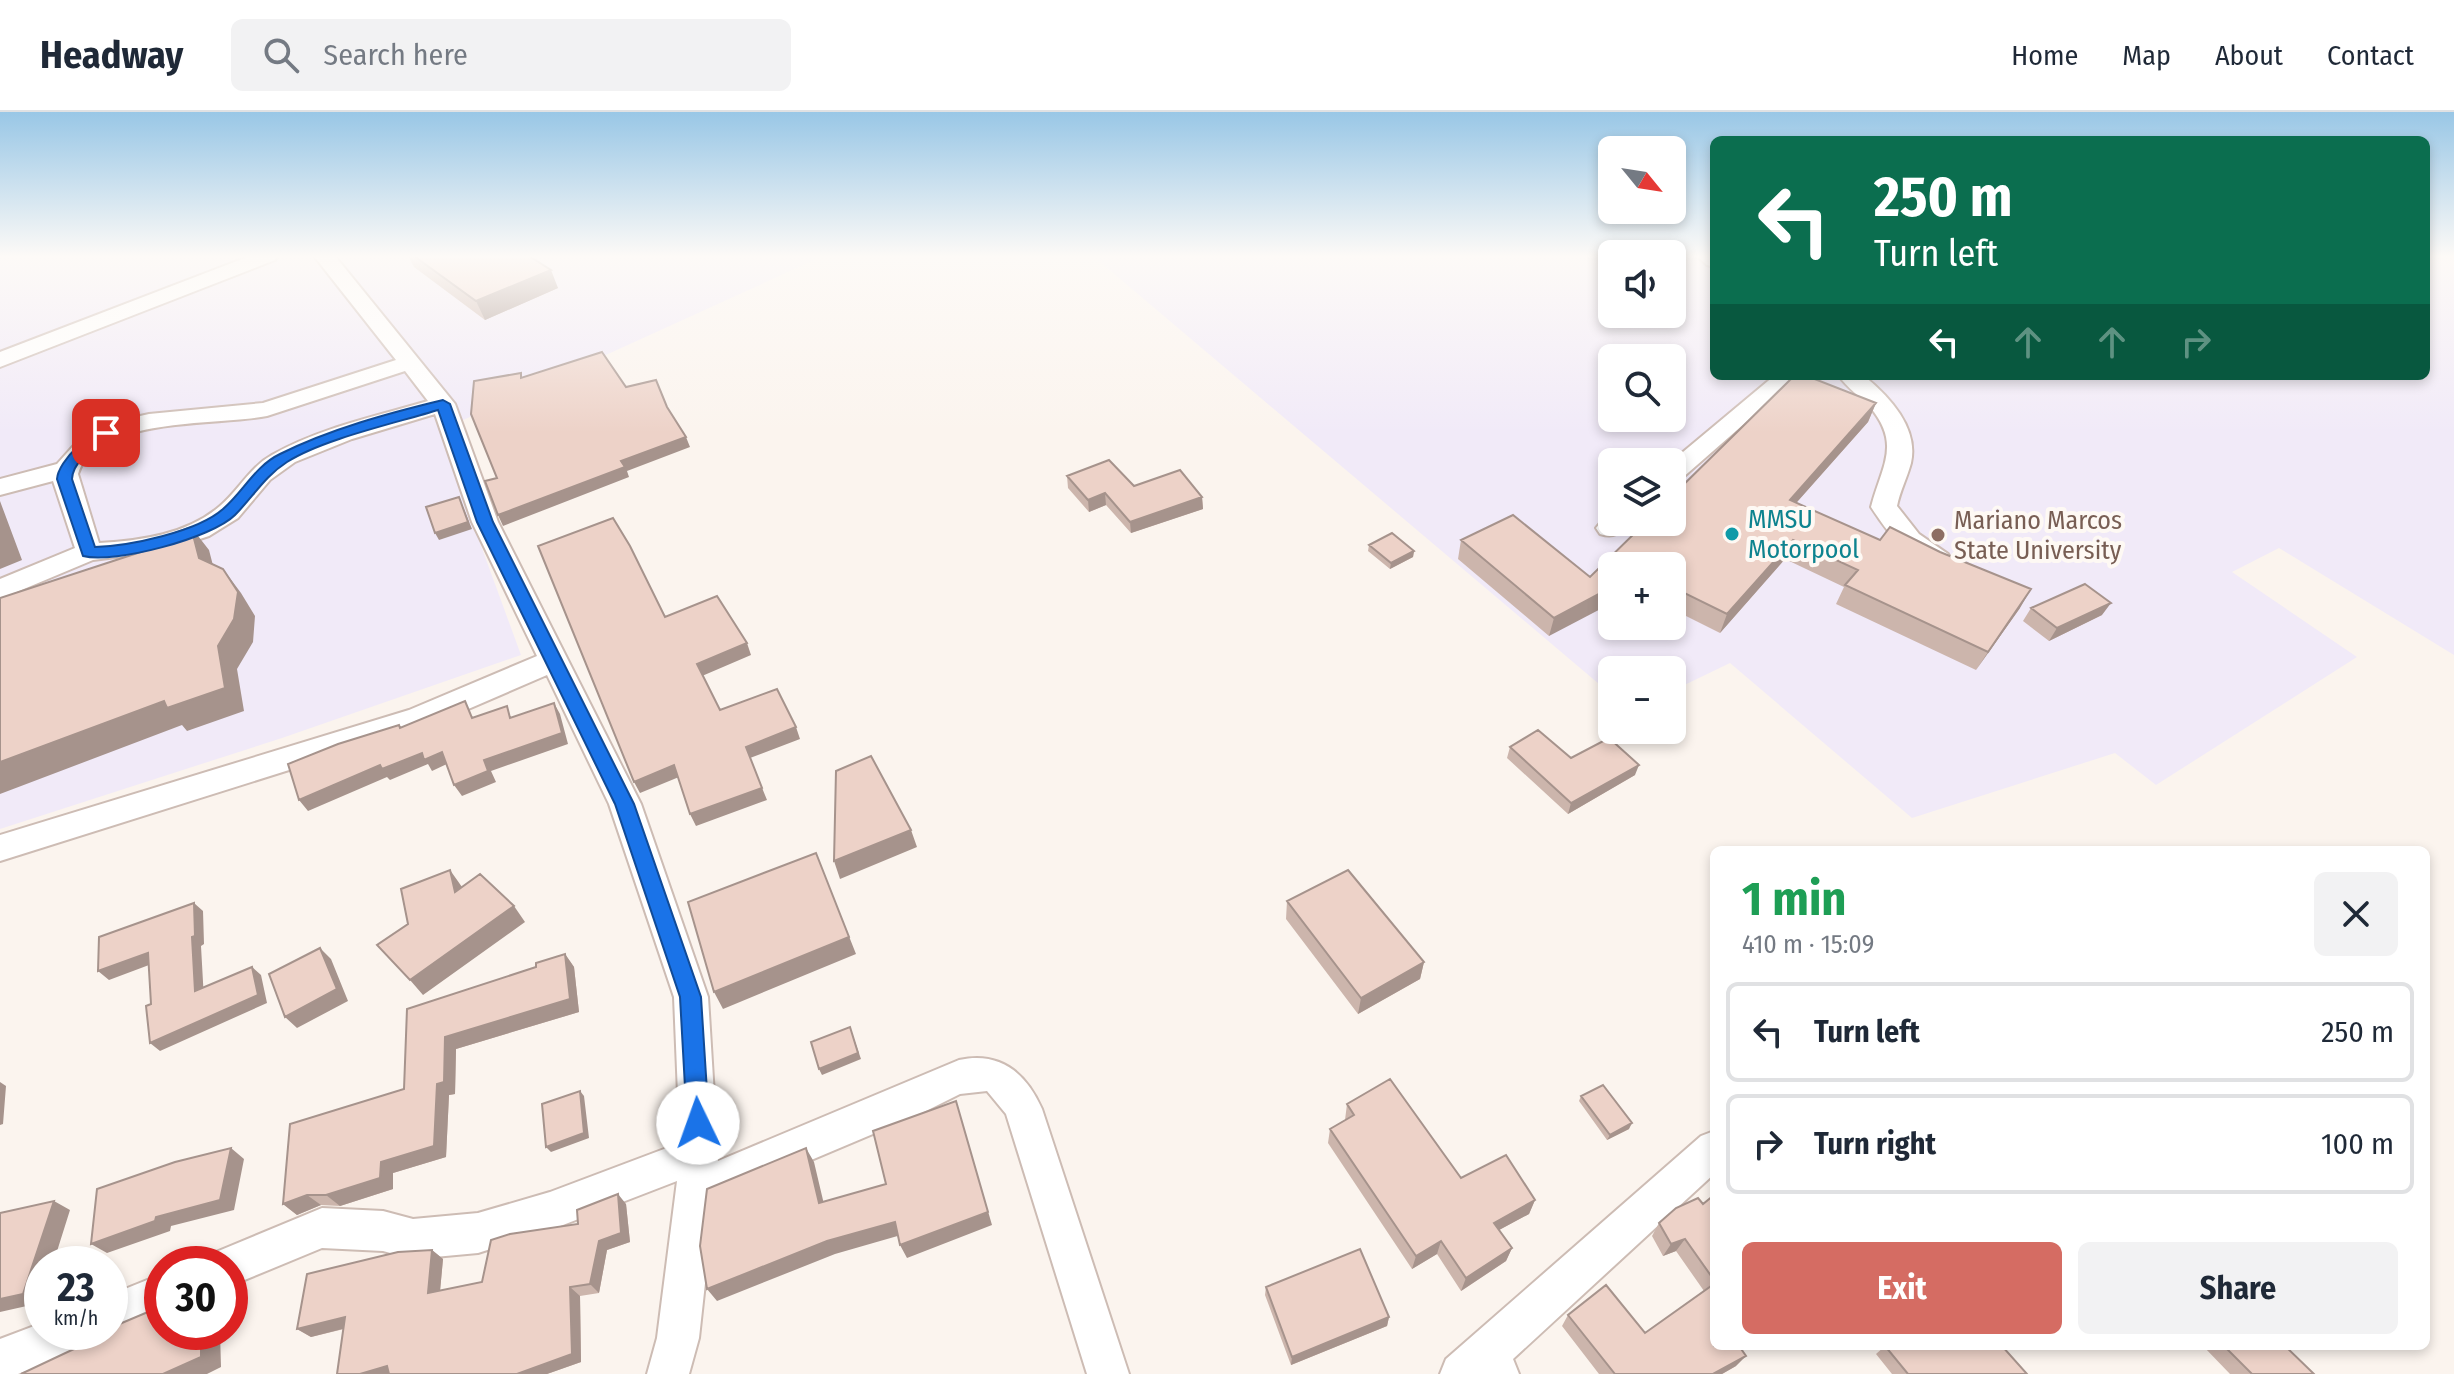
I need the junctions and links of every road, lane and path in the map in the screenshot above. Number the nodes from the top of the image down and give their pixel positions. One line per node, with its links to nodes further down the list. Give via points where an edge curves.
1 (116, 315): 3 (street)
2 (370, 315): 4 (street)
3 (0, 360)
4 (408, 363): 7 (street); 9 (street, via 242,415 142,421 106,433)
5 (1783, 380): 8 (street)
6 (1855, 380): 12 (street, via 1889,418 1900,441 1899,464 1884,507 1910,540)
7 (443, 404): 11 (street, via 282,458 228,514 182,536 120,552); 14 (street, via 485,522)
8 (1686, 462)
9 (65, 470): 10 (street); 11 (street)
10 (0, 487)
11 (89, 552): 13 (street)
12 (1947, 565)
13 (0, 590)
14 (553, 661): 15 (street, via 419,718); 17 (street, via 625,804 691,997)
15 (0, 848)
16 (1710, 1153): 21 (street)
17 (698, 1172): 18 (street, via 478,1233 413,1239 383,1231 322,1228); 22 (street, via 678,1338); 23 (street, via 908,1101 949,1081 976,1074 1009,1083 1023,1109)
18 (248, 1259)
19 (26, 1350): 20 (street)
20 (0, 1360)
21 (1482, 1368)
22 (668, 1374)
23 (1108, 1374)

